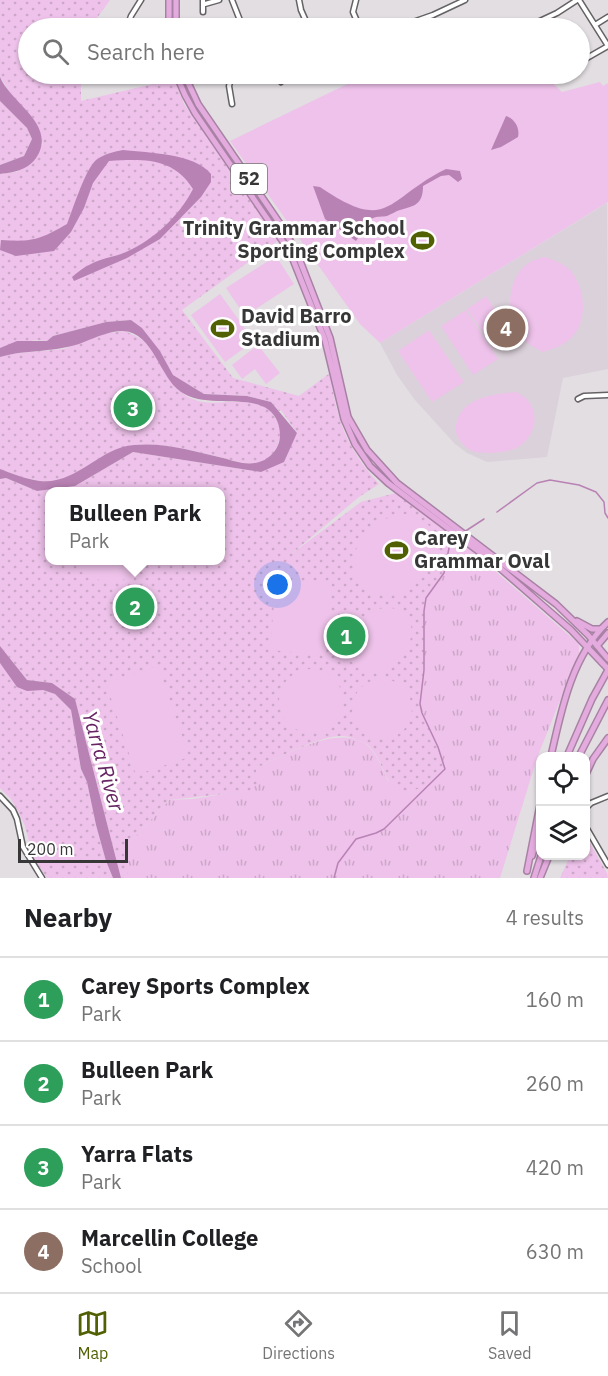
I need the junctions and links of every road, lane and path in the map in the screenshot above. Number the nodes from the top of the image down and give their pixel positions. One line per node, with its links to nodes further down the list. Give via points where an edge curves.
1 (141, 0): 13 (street)
2 (169, 0): 14 (highway)
3 (176, 0): 15 (highway)
4 (219, 0): 10 (street)
5 (232, 0): 16 (street)
6 (299, 0): 17 (street)
7 (356, 0): 18 (street)
8 (463, 0): 19 (street)
9 (578, 0): 20 (street); 21 (street)
10 (204, 2): 11 (street)
11 (203, 12)
12 (608, 17): 23 (street)
13 (130, 18)
14 (169, 18)
15 (176, 18)
16 (239, 18)
17 (305, 18)
18 (356, 18)
19 (424, 18)
20 (546, 18)
21 (590, 18)
22 (590, 18): 23 (street)
23 (595, 26): 24 (street)
24 (608, 46): 25 (street)
25 (590, 56)
26 (180, 84): 32 (highway, 52, via 195,113 290,252 325,340 344,419 355,444 378,475)
27 (189, 84): 32 (highway, 52, via 297,253 330,338 345,406 360,440 391,478)
28 (229, 84): 29 (street)
29 (232, 104)
30 (608, 395): 31 (street)
31 (578, 399)
32 (449, 524): 33 (highway, 52); 38 (highway, 52)
33 (570, 617): 35 (highway); 37 (highway, 52)
34 (608, 622): 35 (highway)
35 (600, 629): 37 (highway)
36 (608, 633): 39 (highway)
37 (592, 639): 38 (highway); 39 (highway, 52)
38 (588, 646): 40 (highway); 44 (highway, via 569,688)
39 (597, 646): 40 (highway)
40 (605, 658): 41 (highway)
41 (608, 670): 45 (highway)
42 (608, 700): 46 (highway)
43 (608, 738): 47 (highway)
44 (552, 752)
45 (569, 752)
46 (581, 752)
47 (590, 765)
48 (0, 796): 58 (street, via 13,810 23,847)
49 (608, 796): 51 (street)
50 (540, 806): 57 (highway)
51 (588, 806)
52 (590, 835): 56 (street)
53 (536, 843): 57 (highway)
54 (539, 860): 60 (highway)
55 (547, 860): 61 (highway)
56 (608, 866)
57 (527, 871): 59 (highway)
58 (42, 878)
59 (525, 878)
60 (534, 878)
61 (540, 878)

